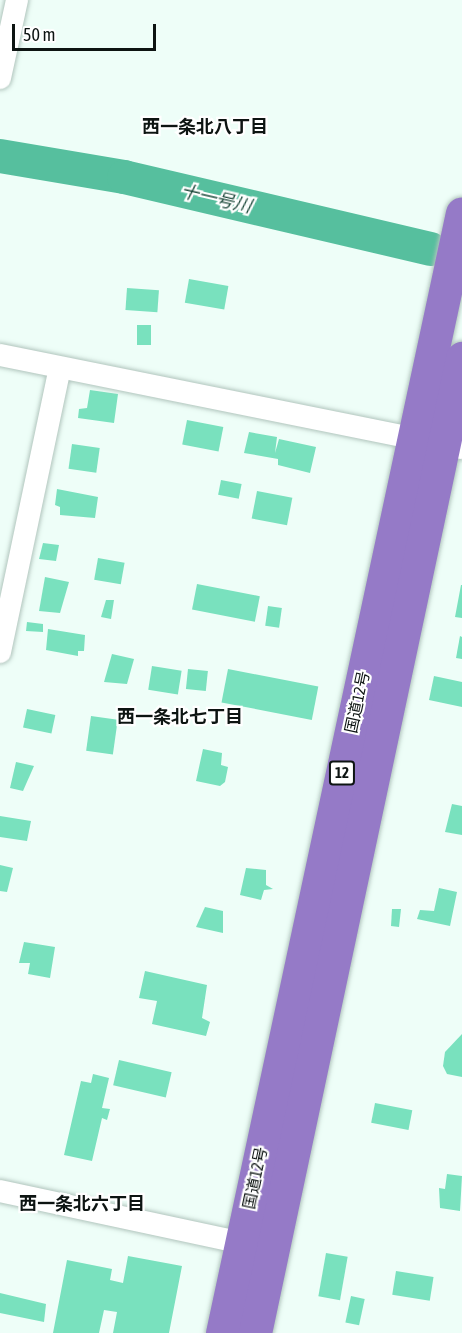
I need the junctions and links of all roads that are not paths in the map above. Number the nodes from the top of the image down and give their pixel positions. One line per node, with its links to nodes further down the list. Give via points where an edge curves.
1 (17, 0): 2 (street)
2 (0, 78)
3 (462, 213): 7 (highway, 国道12号 / 12)
4 (0, 355): 6 (street)
5 (462, 358): 7 (highway, 国道12号 / 12)
6 (60, 368): 7 (street); 8 (street)
7 (440, 444): 10 (highway, 国道12号 / 12); 12 (highway, 国道12号 / 12)
8 (0, 652)
9 (0, 1191): 10 (street)
10 (242, 1243): 11 (highway, 国道12号 / 12)
11 (222, 1333)
12 (255, 1333)

